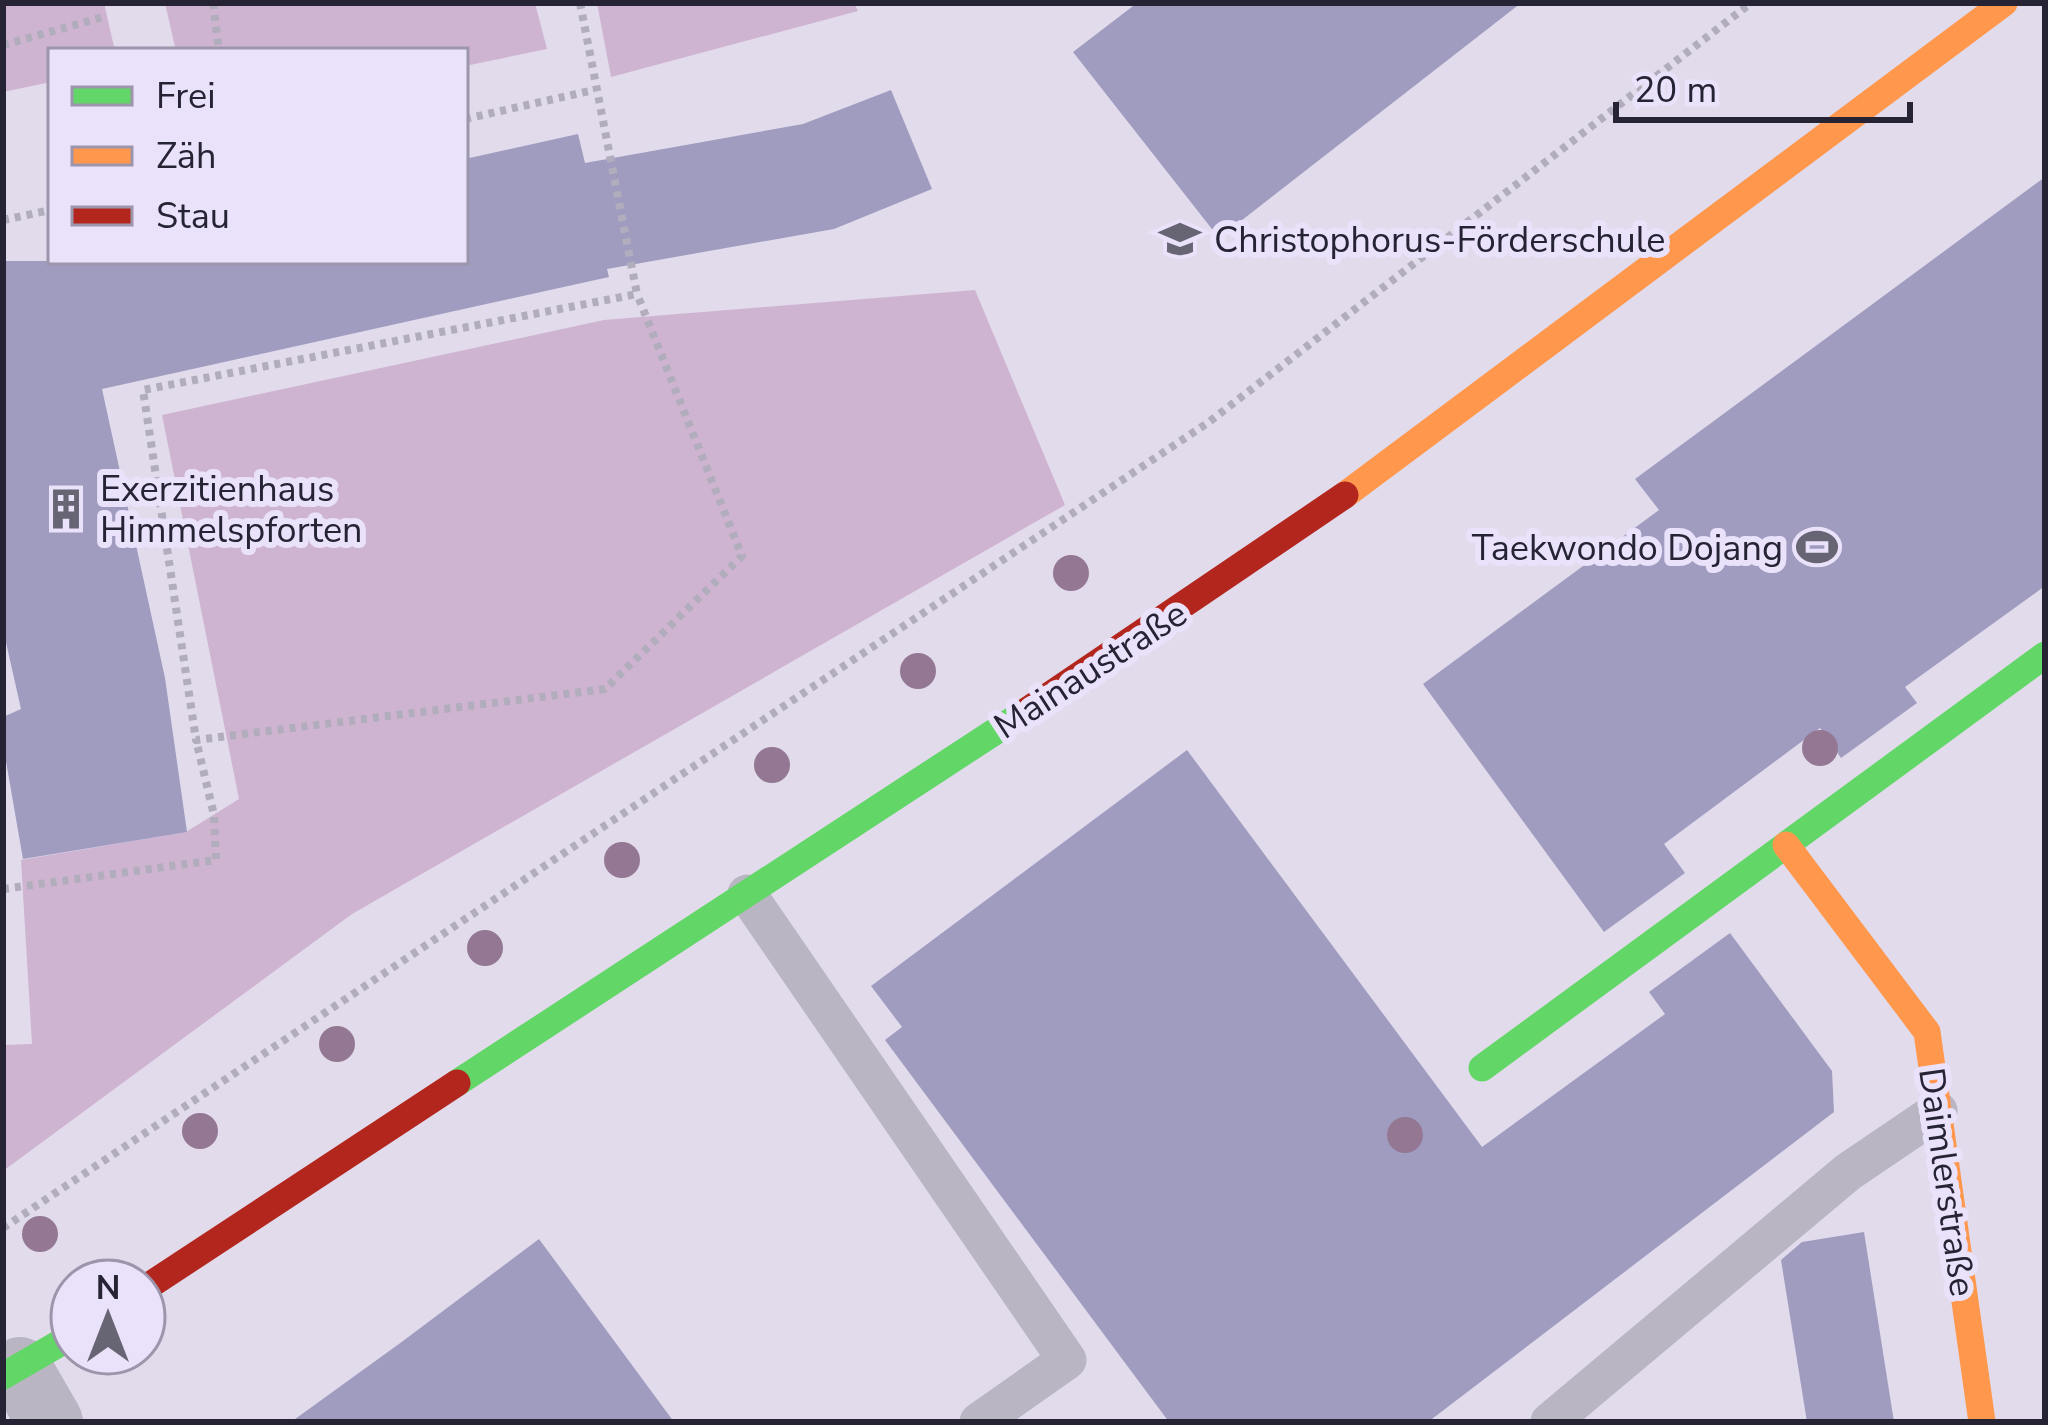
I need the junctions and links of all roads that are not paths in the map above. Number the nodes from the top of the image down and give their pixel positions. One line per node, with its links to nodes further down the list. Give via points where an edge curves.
1 (2004, 3): 4 (main road, Mainaustraße, via 1277,546)
2 (2045, 655): 3 (main road)
3 (1786, 845): 5 (main road); 6 (main road, Daimlerstraße, via 1928,1032)
4 (747, 894): 7 (main road, Mainaustraße); 8 (lane, via 1067,1360)
5 (1482, 1068)
6 (1938, 1111): 9 (lane, via 1848,1172); 10 (main road, Daimlerstraße)
7 (168, 1273)
8 (979, 1422)
9 (1550, 1422)
10 (1982, 1422)

